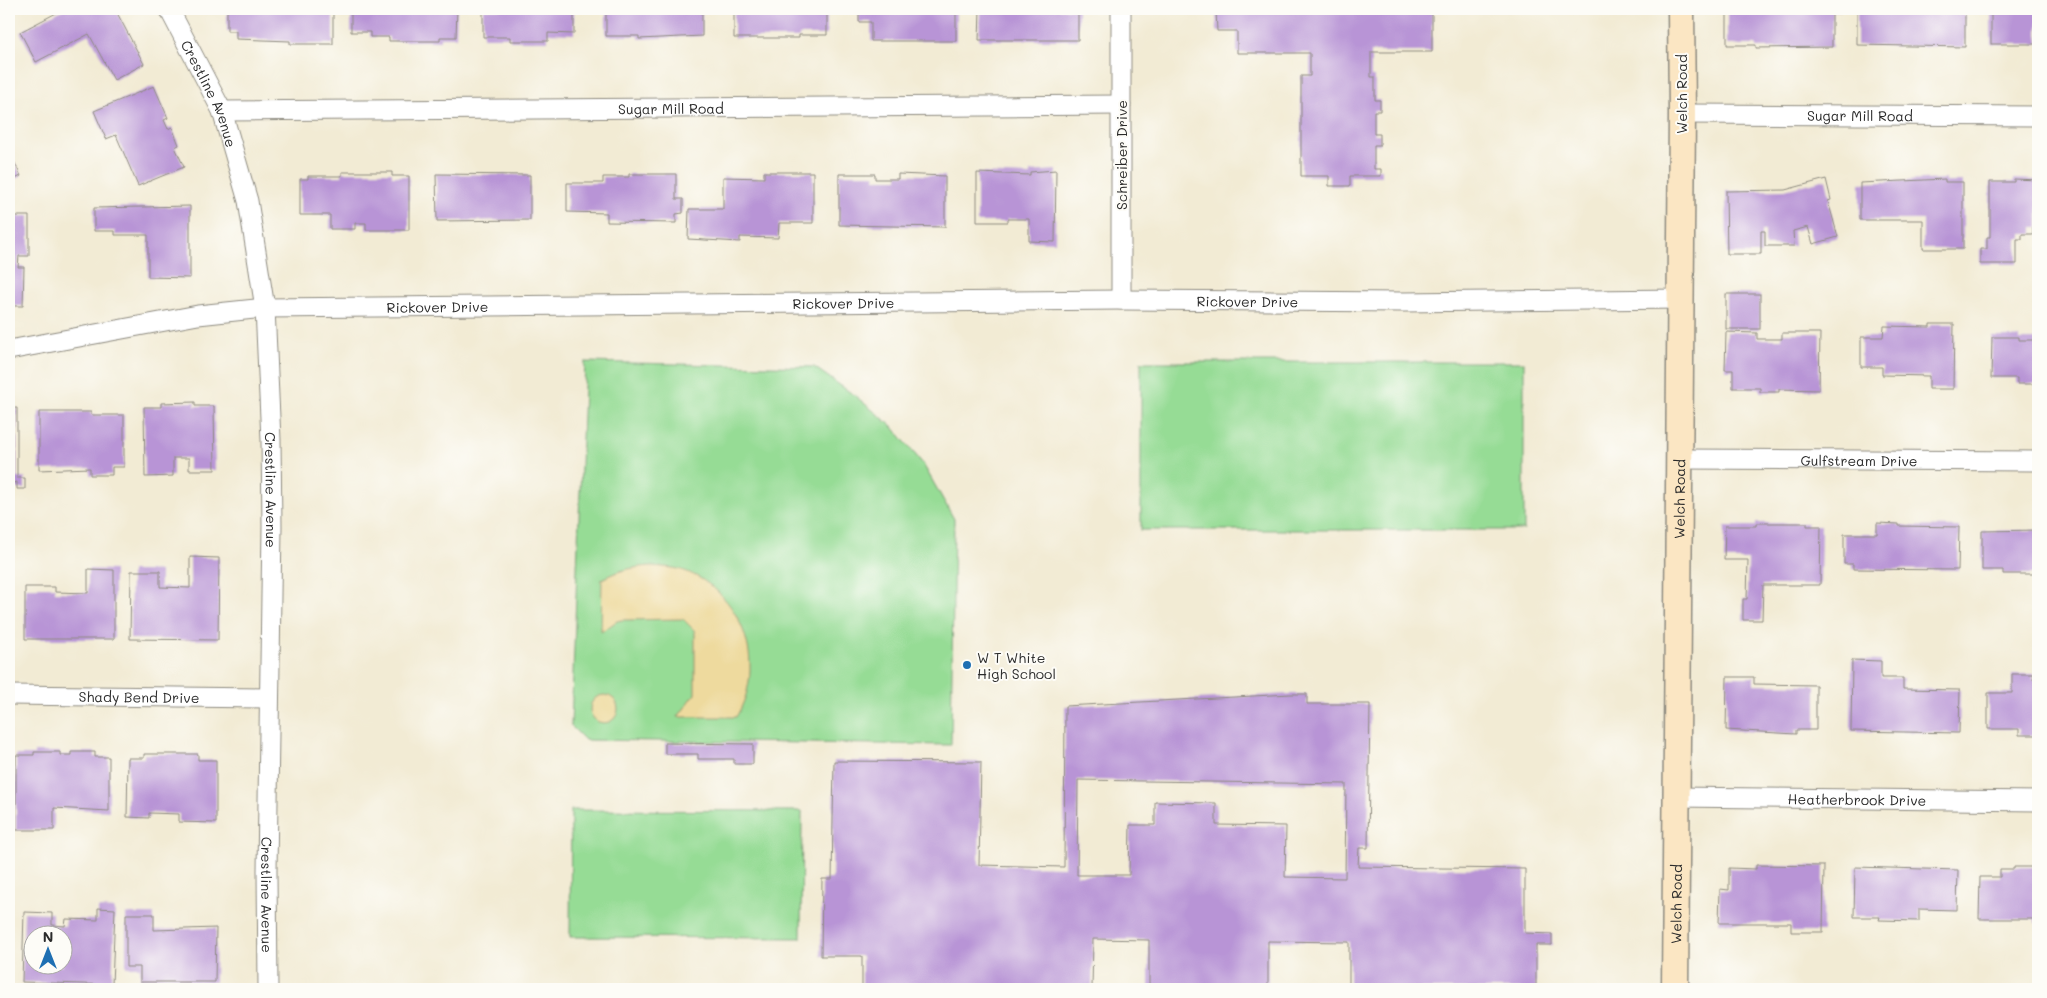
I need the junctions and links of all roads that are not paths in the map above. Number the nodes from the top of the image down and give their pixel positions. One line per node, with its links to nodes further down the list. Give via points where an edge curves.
1 (169, 9): 5 (street, Crestline Avenue)
2 (1121, 9): 4 (street, Schreiber Drive)
3 (1681, 9): 6 (street, Welch Road)
4 (1121, 105): 5 (street, Sugar Mill Road); 9 (street, Schreiber Drive)
5 (222, 110): 10 (street, Crestline Avenue, via 248,201)
6 (1682, 114): 7 (street, Sugar Mill Road); 8 (street, Welch Road)
7 (2038, 116)
8 (1680, 299): 9 (street, Rickover Drive, via 1414,302); 12 (street, Welch Road)
9 (1121, 300): 10 (street, Rickover Drive)
10 (265, 308): 11 (street, Rickover Drive, via 198,316); 15 (street, Crestline Avenue, via 272,440)
11 (9, 350)
12 (1679, 458): 13 (street, Gulfstream Drive); 16 (street, Welch Road)
13 (2038, 461)
14 (9, 695): 15 (street, Shady Bend Drive)
15 (269, 698): 18 (street, Crestline Avenue)
16 (1676, 797): 17 (street, Heatherbrook Drive); 19 (street, Welch Road)
17 (2038, 800)
18 (268, 989)
19 (1675, 989)

